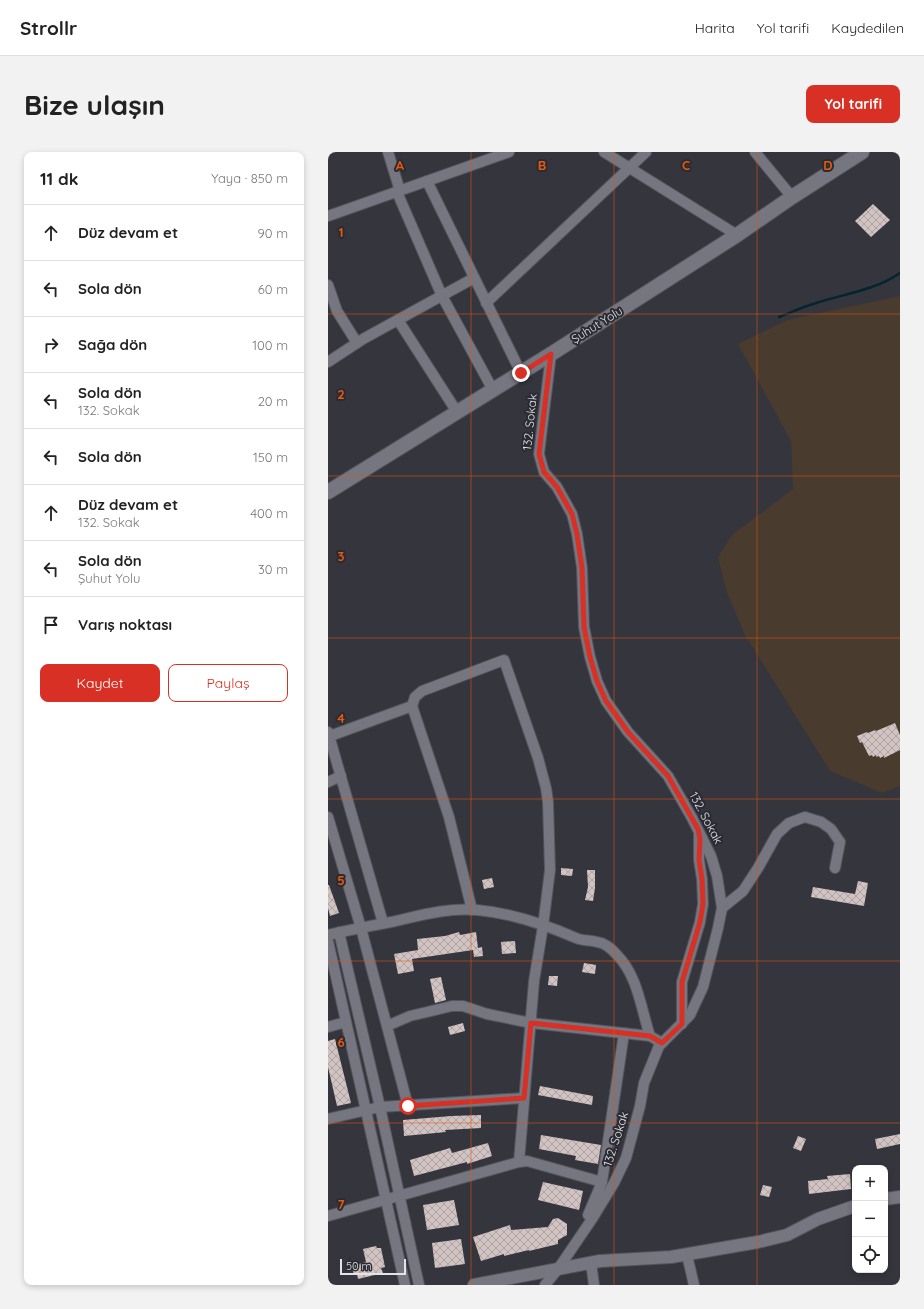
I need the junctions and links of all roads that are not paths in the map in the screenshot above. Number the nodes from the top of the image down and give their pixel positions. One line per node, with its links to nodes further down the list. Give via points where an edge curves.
1 (388, 152): 9 (street)
2 (509, 152): 8 (street)
3 (604, 152): 7 (street)
4 (646, 152): 7 (street)
5 (755, 152): 10 (street)
6 (862, 152): 10 (main road, Şuhut Yolu)
7 (628, 168): 12 (street); 16 (street)
8 (426, 181): 9 (street); 13 (street)
9 (398, 191): 11 (street); 15 (street)
10 (792, 197): 12 (main road, Şuhut Yolu)
11 (328, 216)
12 (738, 235): 19 (main road, Şuhut Yolu)
13 (474, 278): 15 (street); 16 (street)
14 (328, 284): 18 (street, via 337,311)
15 (442, 296): 17 (street); 22 (street)
16 (486, 303): 21 (street)
17 (398, 320): 18 (street); 23 (street)
18 (357, 343): 20 (street)
19 (551, 354): 21 (main road, Şuhut Yolu); 30 (street, 132. Sokak, via 539,454 544,472 557,487 572,514 582,568 584,627 597,681 606,701 628,732 668,776)
20 (328, 362)
21 (521, 373): 22 (main road, Şuhut Yolu)
22 (493, 390): 23 (main road, Şuhut Yolu)
23 (457, 412): 24 (main road, Şuhut Yolu)
24 (328, 492)
25 (412, 706): 26 (street); 33 (street, via 449,817); 35 (street, via 415,697 422,691 504,660 546,788 550,870)
26 (329, 734): 27 (street)
27 (341, 776): 28 (street); 34 (street)
28 (328, 782)
29 (328, 818): 36 (street)
30 (698, 829): 32 (street, 132. Sokak, via 711,856); 42 (street, via 703,904 682,982)
31 (835, 868): 32 (street, via 840,842 831,829 821,822 805,817 789,823 776,834 743,891)
32 (722, 908): 42 (street, 132. Sokak, via 703,987 690,1015)
33 (472, 910): 34 (street, via 424,914); 35 (street, via 509,915)
34 (383, 923): 36 (street)
35 (543, 926): 41 (street, via 534,981); 46 (street, via 582,940 599,942 618,955 637,989)
36 (362, 928): 37 (street); 43 (street)
37 (339, 932): 38 (street); 50 (street)
38 (328, 935)
39 (328, 941): 40 (street)
40 (346, 1022): 44 (street); 51 (street)
41 (531, 1023): 43 (street, via 463,1006 452,1006 410,1016); 45 (street); 48 (street)
42 (682, 1024): 47 (street, 132. Sokak)
43 (387, 1026): 49 (street)
44 (328, 1027)
45 (624, 1033): 46 (street); 54 (street)
46 (650, 1036): 47 (street)
47 (662, 1043): 61 (street, 132. Sokak, via 644,1083 626,1158 614,1183)
48 (524, 1098): 49 (street); 53 (street)
49 (408, 1106): 50 (street)
50 (380, 1107): 51 (street); 55 (street)
51 (366, 1110): 52 (street); 58 (street)
52 (328, 1119)
53 (519, 1162): 54 (street, via 527,1161); 55 (street)
54 (602, 1182): 61 (street)
55 (400, 1197): 58 (street); 66 (street)
56 (900, 1197): 57 (street)
57 (888, 1199)
58 (386, 1201): 60 (street); 65 (street)
59 (852, 1207): 62 (street, via 787,1234)
60 (328, 1216)
61 (572, 1249): 64 (street, 132. Sokak)
62 (687, 1255): 63 (street); 70 (street)
63 (591, 1263): 64 (street); 69 (street)
64 (558, 1269): 67 (street); 68 (street, 132. Sokak)
65 (405, 1285)
66 (419, 1285)
67 (474, 1285)
68 (545, 1285)
69 (594, 1285)
70 (694, 1285)

